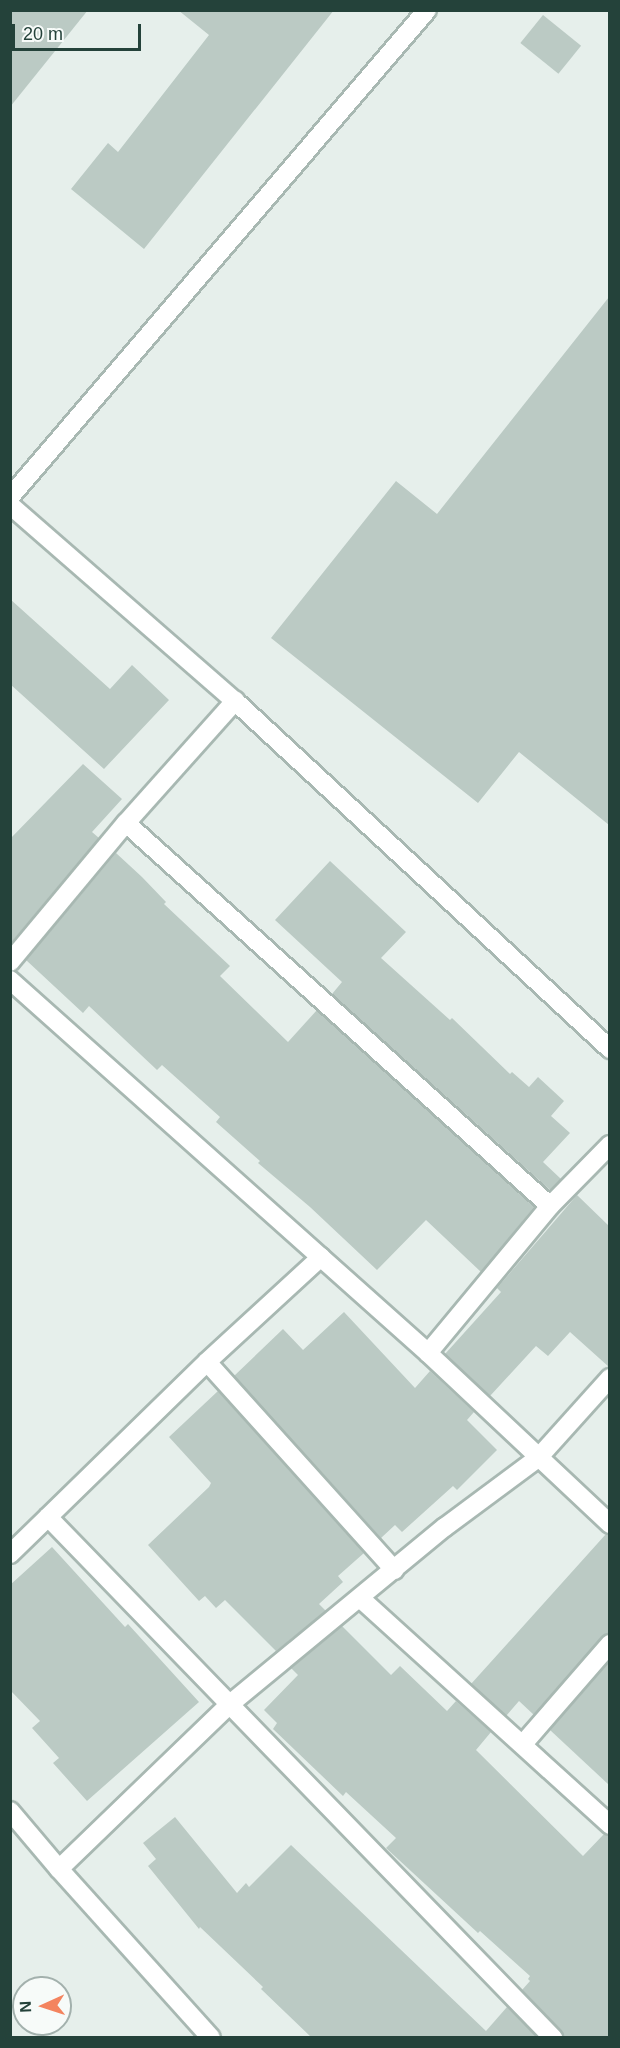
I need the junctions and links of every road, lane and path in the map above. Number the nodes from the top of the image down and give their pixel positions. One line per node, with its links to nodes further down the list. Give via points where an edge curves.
1 (427, 10): 2 (street)
2 (10, 497)
3 (10, 505): 4 (street)
4 (235, 701): 5 (street); 8 (street)
5 (126, 824): 6 (street); 10 (street)
6 (10, 962)
7 (10, 980): 11 (street)
8 (609, 1049)
9 (609, 1145): 10 (street)
10 (550, 1206): 12 (street)
11 (321, 1257): 12 (street); 13 (street)
12 (428, 1353): 15 (street)
13 (207, 1362): 16 (street); 19 (street)
14 (609, 1378): 15 (street)
15 (538, 1458): 17 (street); 19 (street)
16 (48, 1517): 18 (street); 22 (street)
17 (609, 1524)
18 (10, 1554)
19 (394, 1570): 20 (street)
20 (360, 1598): 22 (street); 23 (street)
21 (609, 1644): 23 (street)
22 (230, 1704): 26 (street); 28 (street)
23 (524, 1744): 25 (street)
24 (10, 1811): 26 (street)
25 (609, 1825)
26 (59, 1869): 27 (street)
27 (211, 2037)
28 (554, 2037)

